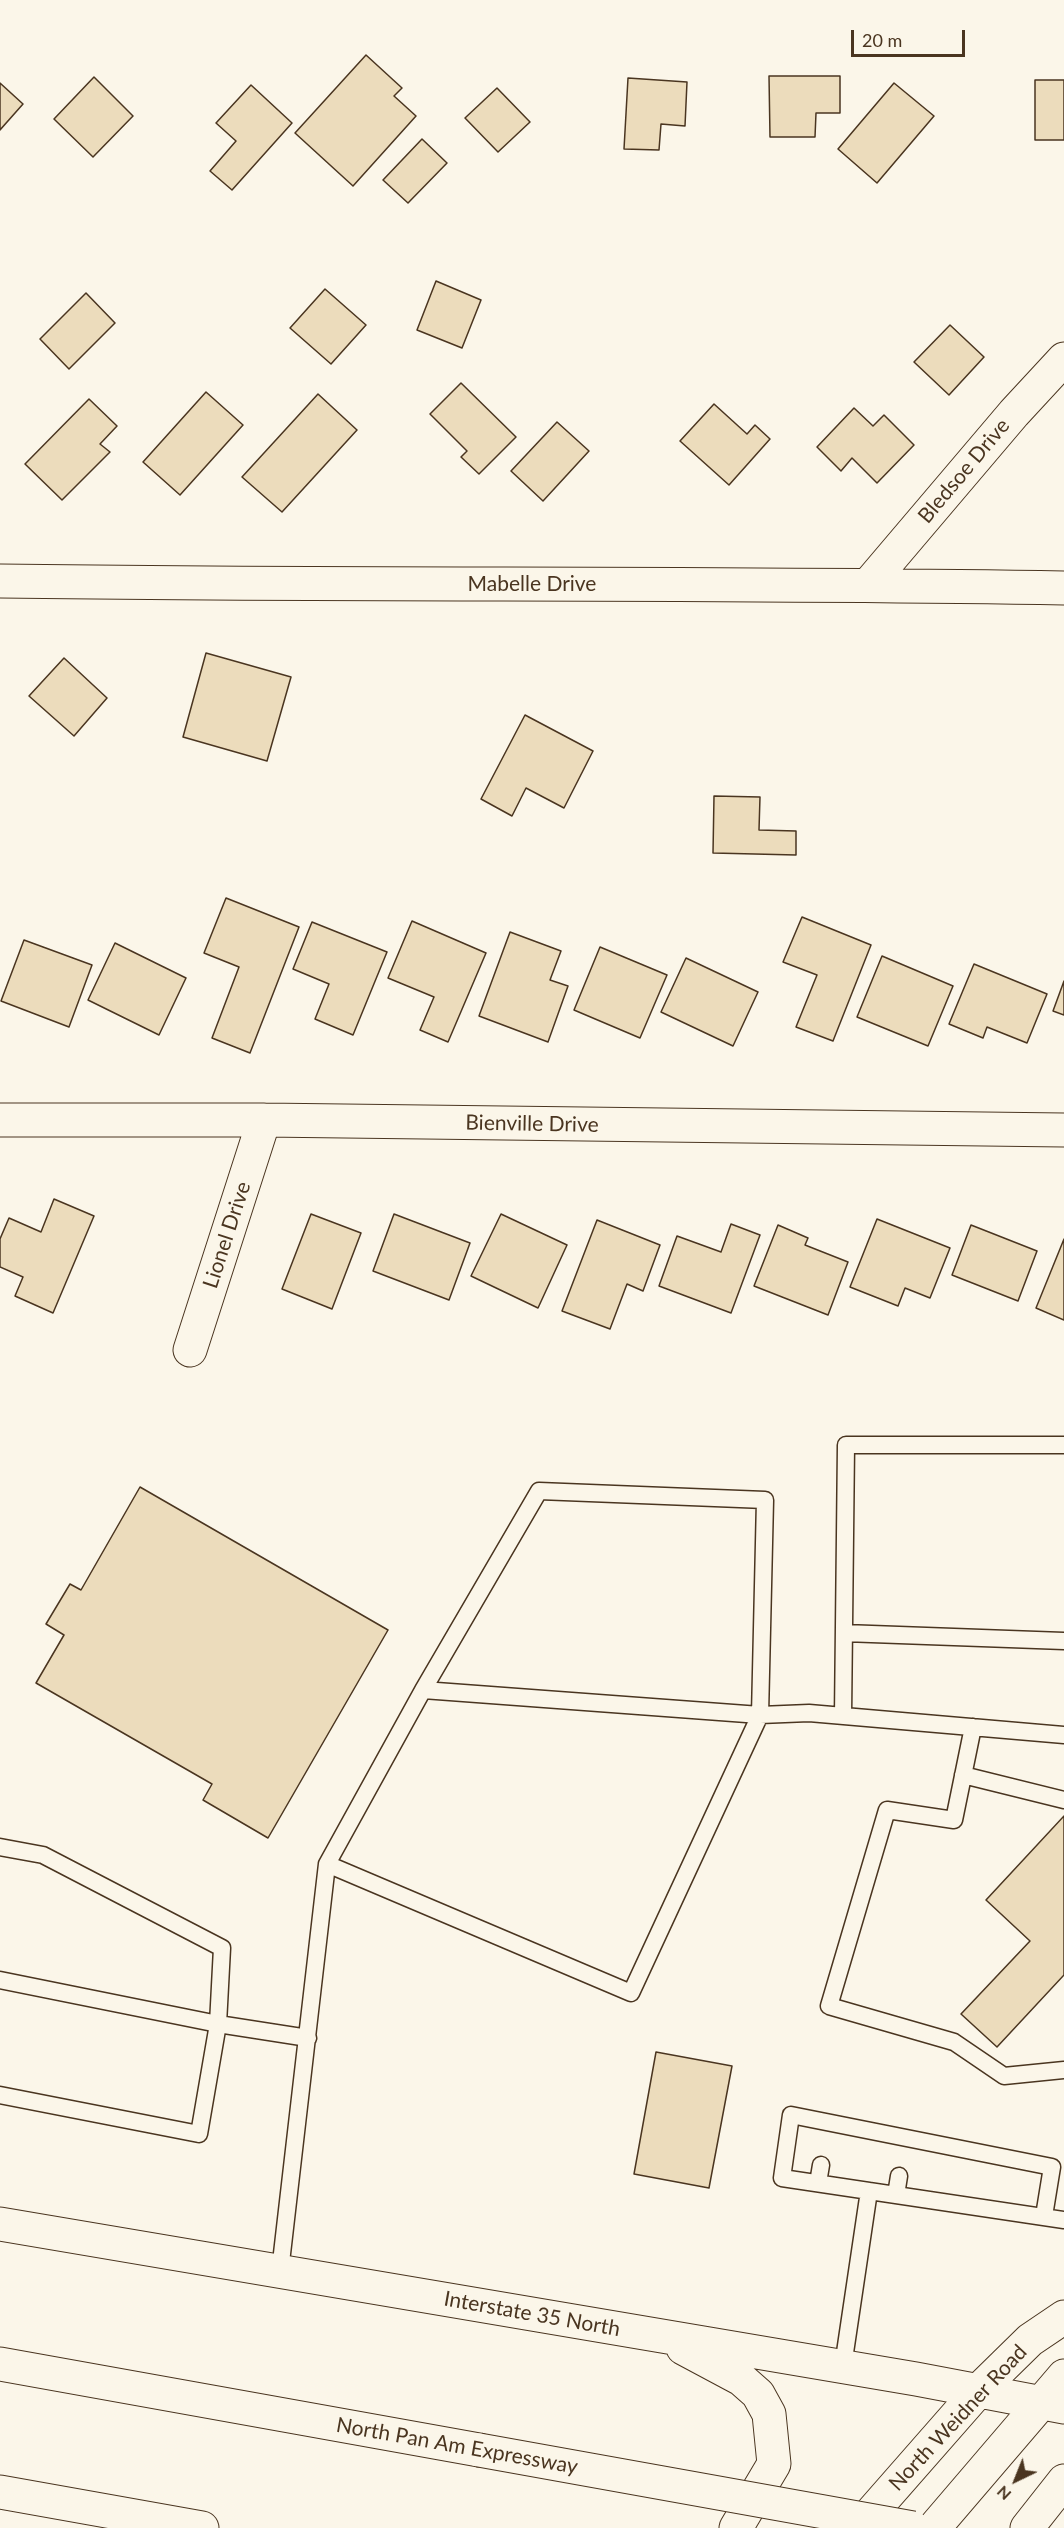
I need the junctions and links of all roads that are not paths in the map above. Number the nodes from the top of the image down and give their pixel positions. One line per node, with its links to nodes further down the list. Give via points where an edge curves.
1 (1064, 359): 3 (main road, Bledsoe Drive)
2 (0, 581): 3 (main road, Mabelle Drive)
3 (868, 585): 4 (main road, Mabelle Drive)
4 (1064, 588)
5 (0, 1120): 6 (main road, Bienville Drive)
6 (264, 1120): 7 (main road, Bienville Drive); 8 (main road, Lionel Drive)
7 (1064, 1130)
8 (190, 1350)
9 (1064, 1445): 10 (lane, via 846,1445)
10 (844, 1633): 11 (lane); 14 (lane)
11 (1064, 1641)
12 (423, 1690): 13 (lane); 13 (lane, via 539,1491 765,1500); 20 (lane)
13 (760, 1714): 14 (lane); 20 (lane, via 631,1993)
14 (843, 1716): 15 (lane)
15 (973, 1727): 16 (lane); 17 (lane)
16 (1064, 1735)
17 (963, 1775): 18 (lane); 24 (lane, via 954,1820 887,1810 829,2006 954,2042 1004,2076)
18 (1064, 1800)
19 (0, 1847): 22 (lane, via 43,1855 222,1948)
20 (327, 1864): 23 (lane)
21 (0, 1980): 22 (lane)
22 (218, 2024): 23 (lane); 25 (lane, via 199,2134)
23 (308, 2038): 34 (lane)
24 (1064, 2070)
25 (0, 2096)
26 (821, 2165): 28 (lane)
27 (899, 2176): 30 (lane)
28 (819, 2183): 29 (lane, via 853,2179); 31 (lane, via 782,2178 791,2115 859,2134 1052,2167)
29 (869, 2191): 30 (lane); 38 (lane)
30 (896, 2195): 31 (lane, via 938,2194 1015,2206)
31 (1044, 2216): 32 (lane)
32 (1064, 2220)
33 (0, 2224): 34 (main road, Interstate 35 North)
34 (280, 2271): 36 (main road, Interstate 35 North)
35 (1064, 2317): 40 (main road, North Weidner Road, via 1030,2340)
36 (660, 2335): 38 (main road, Interstate 35 North); 45 (main road, via 741,2379 758,2394 769,2414 774,2464)
37 (0, 2364): 47 (main road, North Pan Am Expressway, bridge)
38 (843, 2367): 40 (main road, Interstate 35 North)
39 (1064, 2376): 41 (main road)
40 (979, 2390): 41 (main road, Interstate 35 North); 46 (main road, North Weidner Road)
41 (1053, 2405): 48 (main road)
42 (1064, 2481): 49 (main road)
43 (0, 2492): 44 (main road)
44 (202, 2528)
45 (736, 2528)
46 (858, 2528)
47 (913, 2528)
48 (934, 2528)
49 (1028, 2528)

